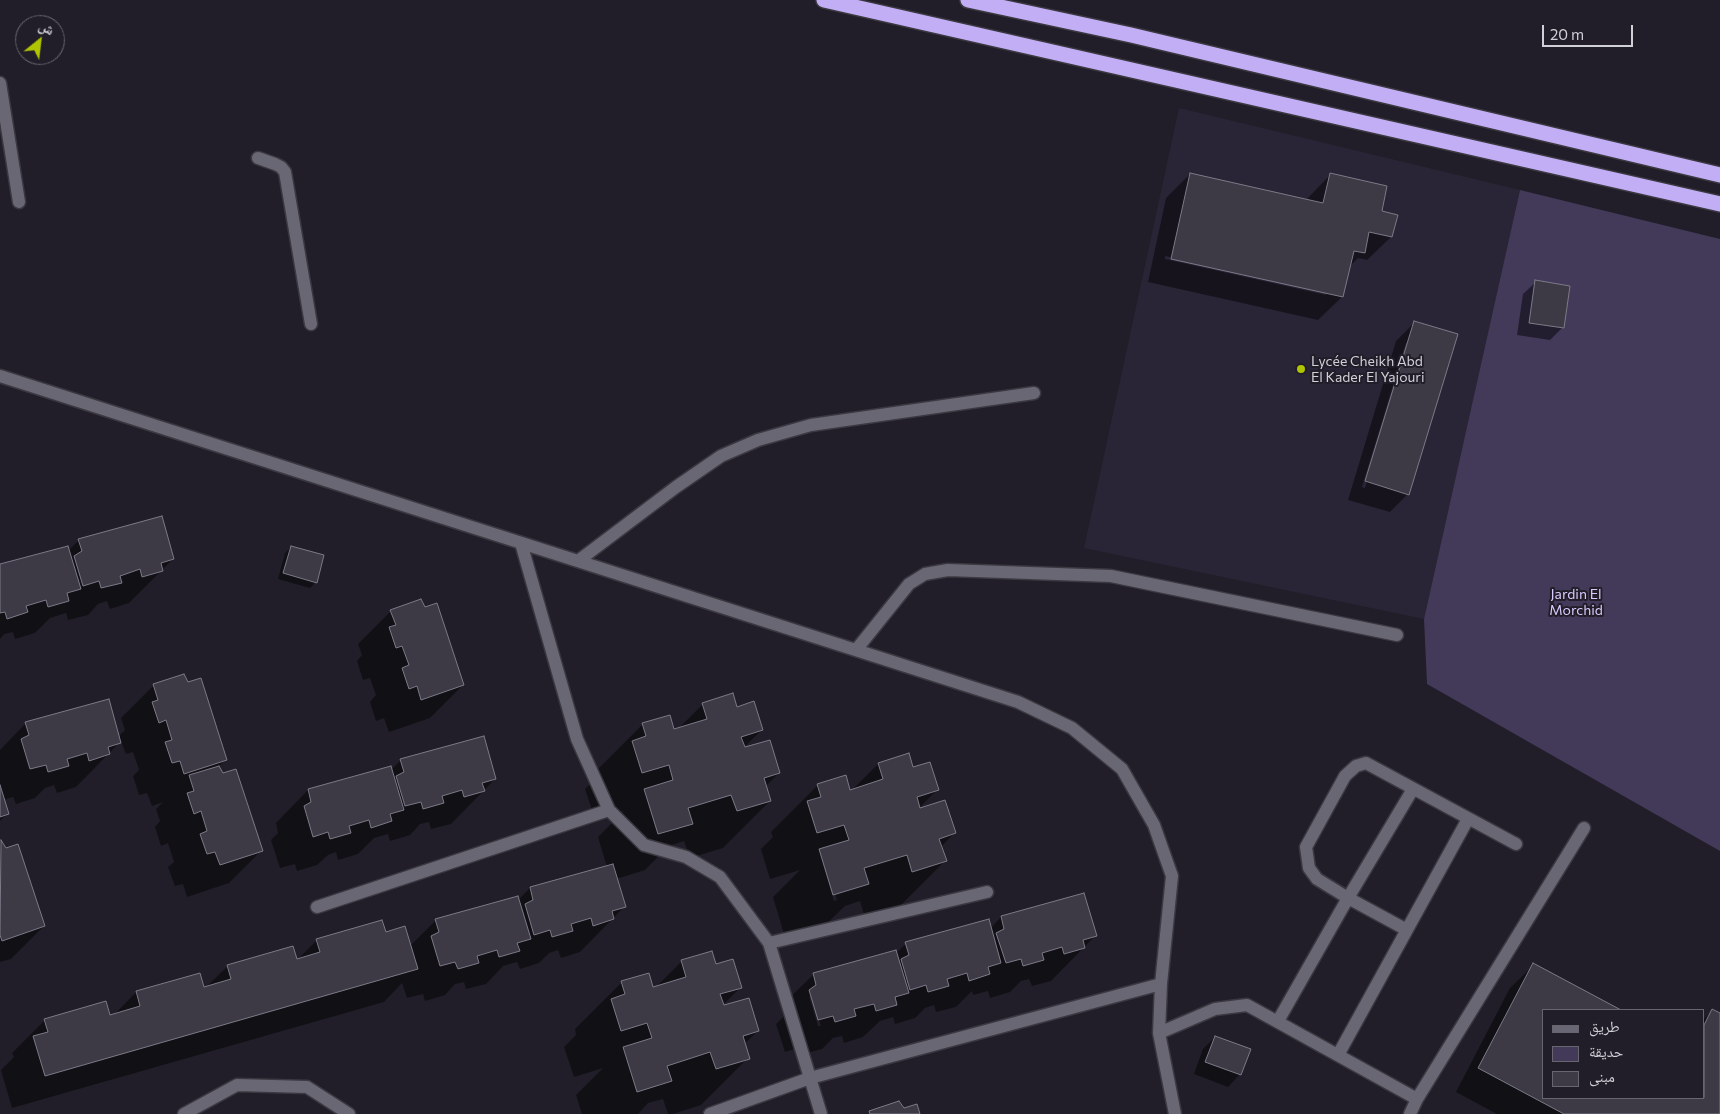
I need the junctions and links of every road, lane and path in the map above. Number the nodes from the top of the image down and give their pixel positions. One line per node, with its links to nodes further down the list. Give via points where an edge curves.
1 (824, 0): 7 (highway)
2 (968, 0): 5 (highway, via 1141,37)
3 (0, 83): 6 (street)
4 (258, 158): 8 (street, via 281,167 285,172)
5 (1720, 175)
6 (19, 202)
7 (1720, 204)
8 (311, 324)
9 (0, 376): 11 (street)
10 (1034, 393): 12 (street, via 811,425 758,440 721,456)
11 (521, 543): 12 (street); 16 (street, via 577,739)
12 (578, 561): 14 (street)
13 (1397, 635): 14 (street, via 1111,576 948,570 926,574 910,584)
14 (856, 650): 25 (street, via 1018,702 1072,728 1122,769 1154,825 1172,876)
15 (1413, 789): 17 (street); 21 (street); 21 (street, via 1366,763 1356,766 1345,776 1306,847 1309,868 1317,879)
16 (609, 810): 22 (street); 24 (street, via 644,844 686,857 720,877)
17 (1468, 819): 19 (street); 23 (street)
18 (1584, 828): 30 (street)
19 (1516, 844)
20 (986, 892): 24 (street)
21 (1348, 898): 23 (street); 26 (street)
22 (317, 907)
23 (1407, 930): 28 (street)
24 (769, 943): 29 (street)
25 (1161, 984): 27 (street); 29 (street)
26 (1278, 1022): 27 (street, via 1247,1004 1215,1008); 28 (street)
27 (1159, 1033): 35 (street)
28 (1338, 1055): 30 (street)
29 (810, 1078): 33 (street); 34 (street)
30 (1417, 1099): 36 (street)
31 (184, 1114): 32 (street, via 237,1085 307,1087)
32 (349, 1114)
33 (710, 1114)
34 (821, 1114)
35 (1175, 1114)
36 (1410, 1114)

